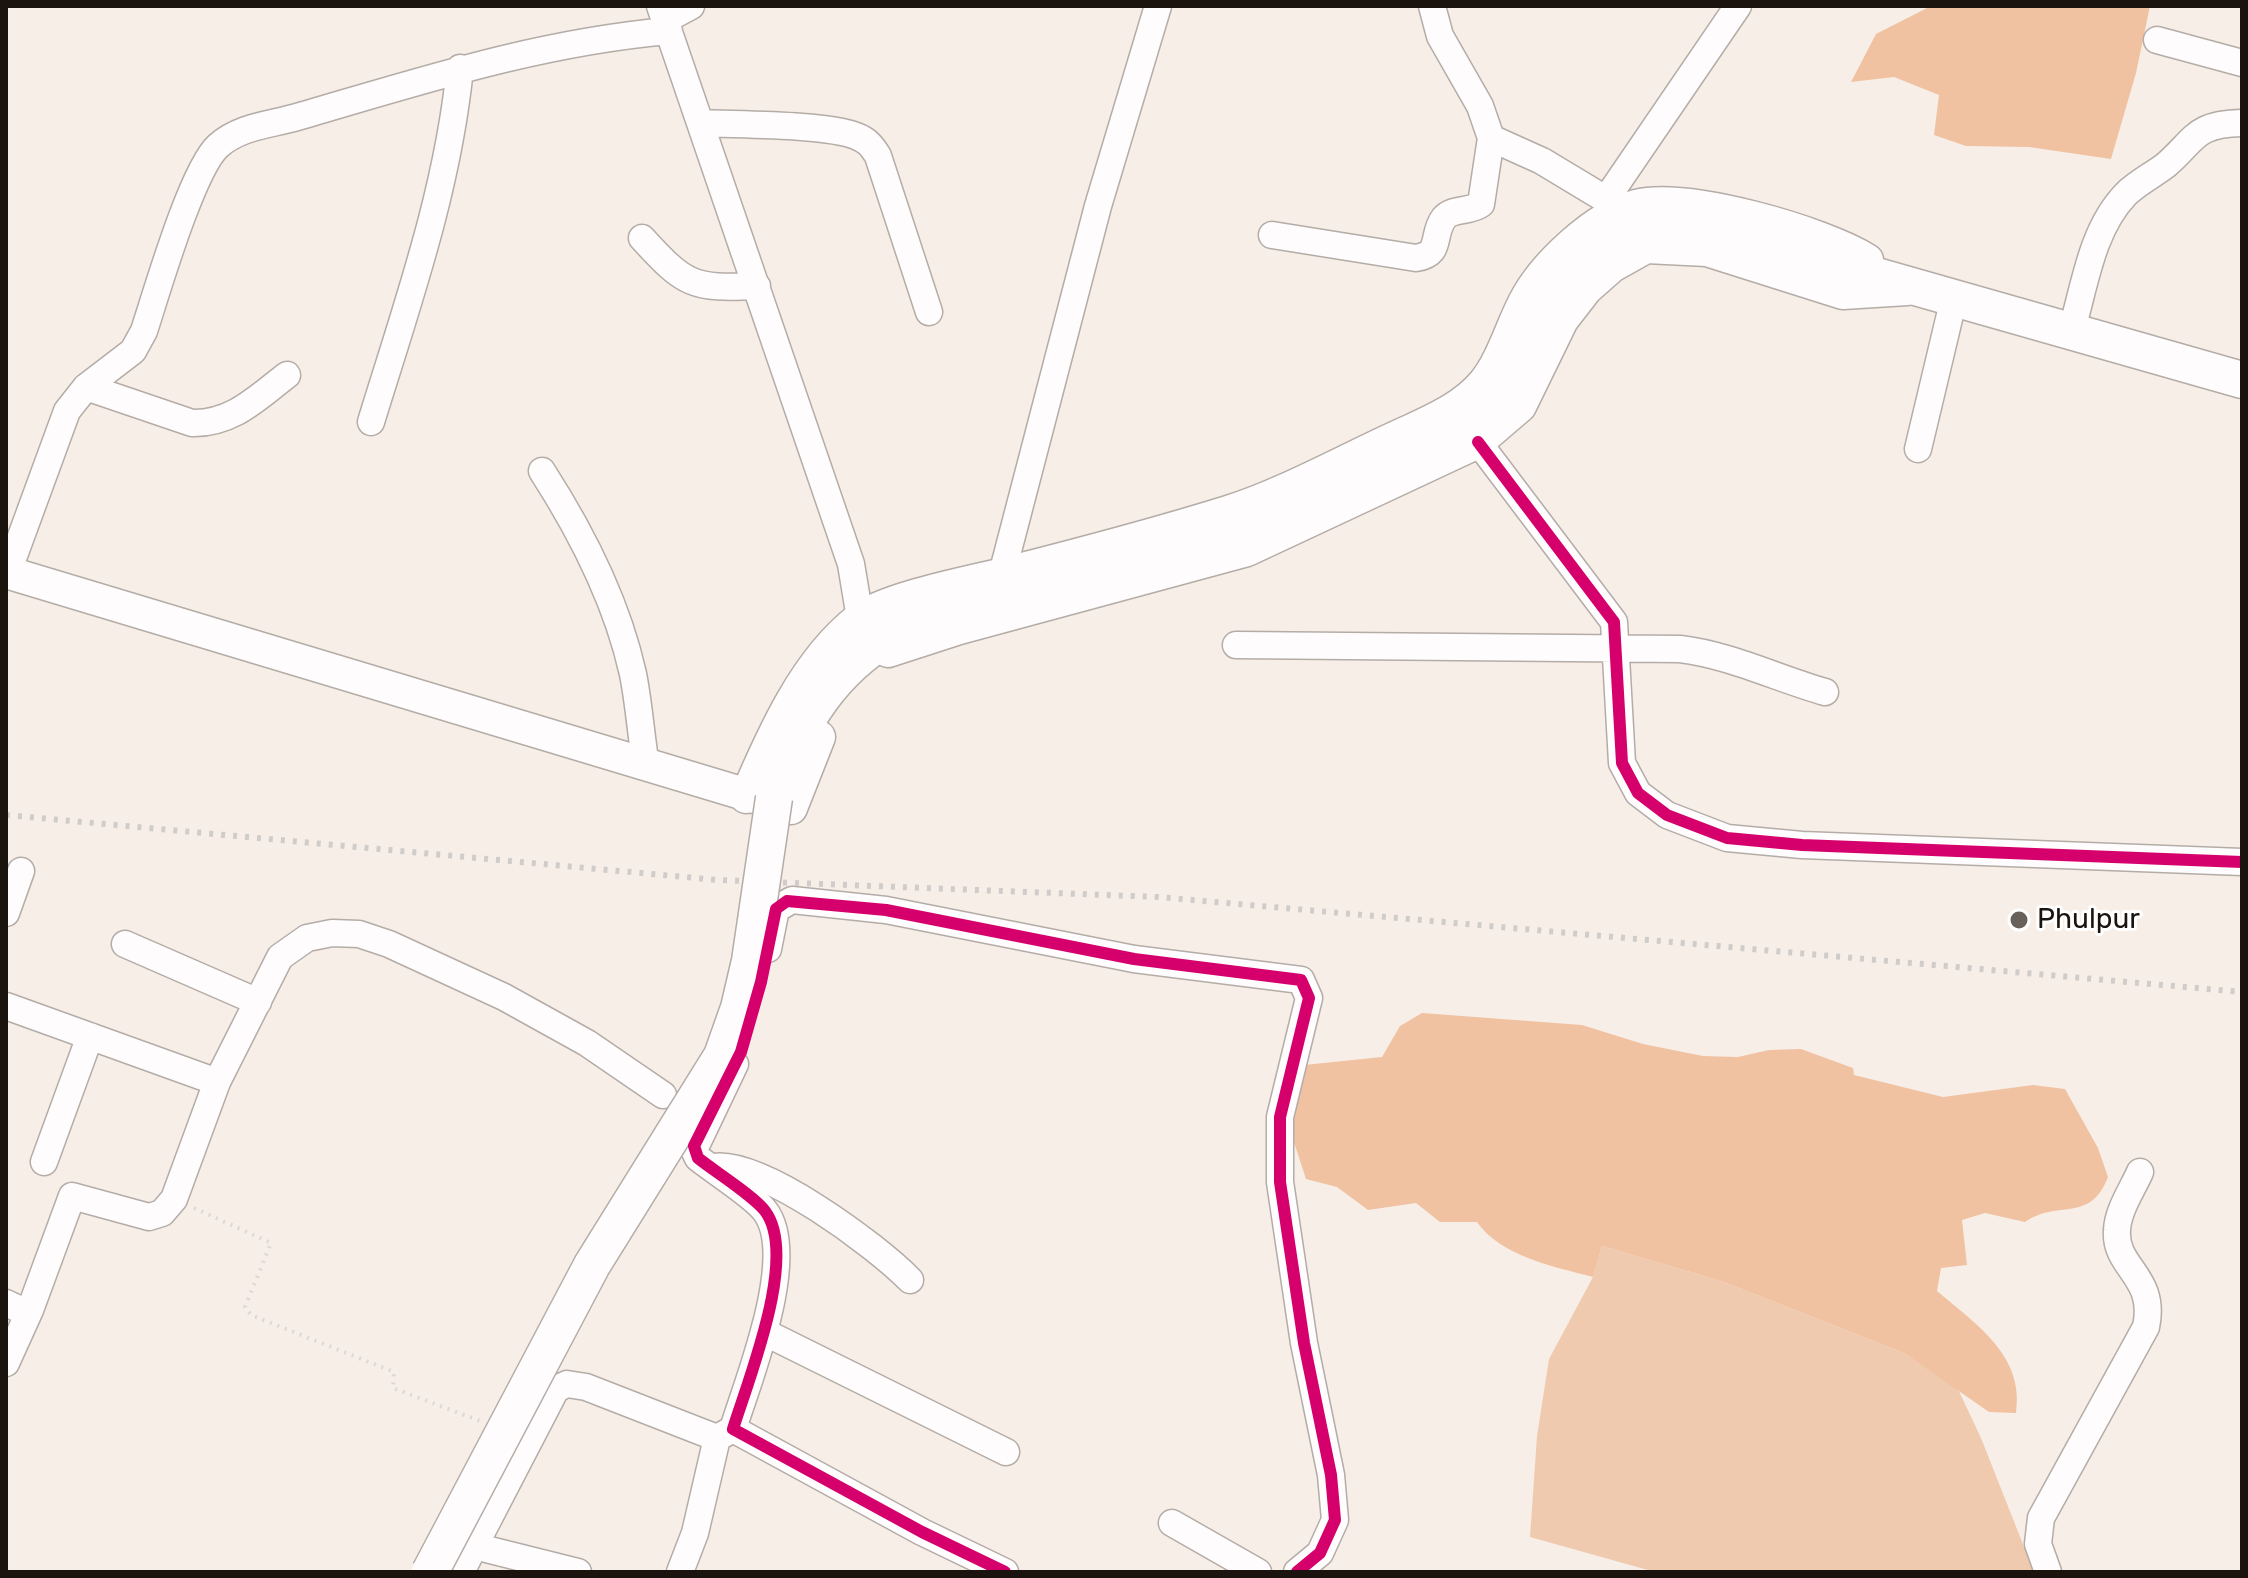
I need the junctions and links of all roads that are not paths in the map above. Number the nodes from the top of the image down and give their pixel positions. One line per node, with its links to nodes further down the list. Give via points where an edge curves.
1 (691, 6): 5 (street)
2 (1158, 6): 28 (street, via 1098,206)
3 (1432, 6): 11 (street, via 1440,36 1480,106)
4 (1738, 6): 12 (street)
5 (665, 19): 8 (street); 9 (street)
6 (2157, 40): 7 (street)
7 (2242, 63)
8 (460, 68): 22 (street, via 238,131 217,147 200,172 144,331 133,351); 23 (street, via 433,218)
9 (701, 123): 15 (street); 18 (street, via 828,131 870,144)
10 (2242, 123): 19 (street, via 2211,126 2126,193 2101,229)
11 (1491, 138): 12 (street); 13 (street, via 1481,204 1448,215 1434,251 1426,256)
12 (1616, 204): 16 (main road, via 1729,213 1859,255); 28 (main road, via 1555,260 1526,298 1486,381 1440,417 1233,511)
13 (1272, 235)
14 (642, 238): 15 (street, via 675,274 695,284)
15 (757, 286): 29 (street, via 851,564)
16 (1915, 288): 17 (highway); 24 (main road, via 1843,293 1707,250 1646,247 1586,289 1562,320 1520,406); 55 (highway, bridge, via 1722,232 1663,224 1632,230 1589,256 1548,305 1493,399 1449,432 1238,528 911,622 881,638 832,682 798,731 774,798 750,961 722,1056 592,1265)
17 (1954, 298): 19 (highway); 25 (street)
18 (929, 312)
19 (2072, 329): 21 (highway)
20 (287, 375): 22 (street, via 233,416 208,423 192,423)
21 (2242, 380)
22 (86, 387): 27 (street, via 67,411)
23 (371, 422)
24 (1478, 442): 31 (street, via 1601,601 1614,622); 34 (main road, via 1247,550 886,652 846,695 814,744 791,808)
25 (1918, 449)
26 (542, 471): 33 (street, via 604,585 624,641)
27 (7, 572): 33 (main road)
28 (1002, 574): 29 (main road)
29 (874, 613): 34 (main road, via 813,669 777,724)
30 (1236, 645): 31 (street)
31 (1617, 648): 32 (street, via 1710,652); 35 (street, via 1622,763 1638,793 1667,815 1727,838)
32 (1825, 692)
33 (646, 766): 34 (main road)
34 (746, 797)
35 (2242, 862)
36 (21, 871): 37 (street)
37 (6, 913)
38 (125, 944): 39 (street)
39 (258, 1002): 42 (street); 43 (street, via 280,957 307,938 359,934 504,997 587,1043)
40 (6, 1006): 41 (street)
41 (90, 1036): 42 (street); 44 (street)
42 (217, 1082): 48 (street, via 174,1199 162,1213 149,1217 72,1196)
43 (663, 1095)
44 (44, 1162)
45 (710, 1168): 47 (street, via 727,1165 804,1202 850,1228); 49 (street, via 766,1211 776,1260); 61 (street, via 698,1158 695,1144 741,1052 776,909 792,900 886,910 1134,959 1301,980 1309,998 1280,1117 1280,1182 1335,1520 1320,1553)
46 (2140, 1172): 62 (street, via 2116,1233 2149,1301 2146,1327 2041,1518 2038,1544)
47 (910, 1280)
48 (18, 1306): 50 (street)
49 (764, 1332): 51 (street); 52 (street)
50 (6, 1363)
51 (725, 1434): 54 (street, via 586,1387 563,1385 552,1393); 58 (street); 59 (street)
52 (1006, 1452)
53 (1172, 1523): 60 (street)
54 (474, 1546): 56 (street); 57 (street)
55 (430, 1572)
56 (461, 1572)
57 (578, 1572)
58 (680, 1572)
59 (1005, 1572)
60 (1258, 1572)
61 (1297, 1572)
62 (2048, 1572)

